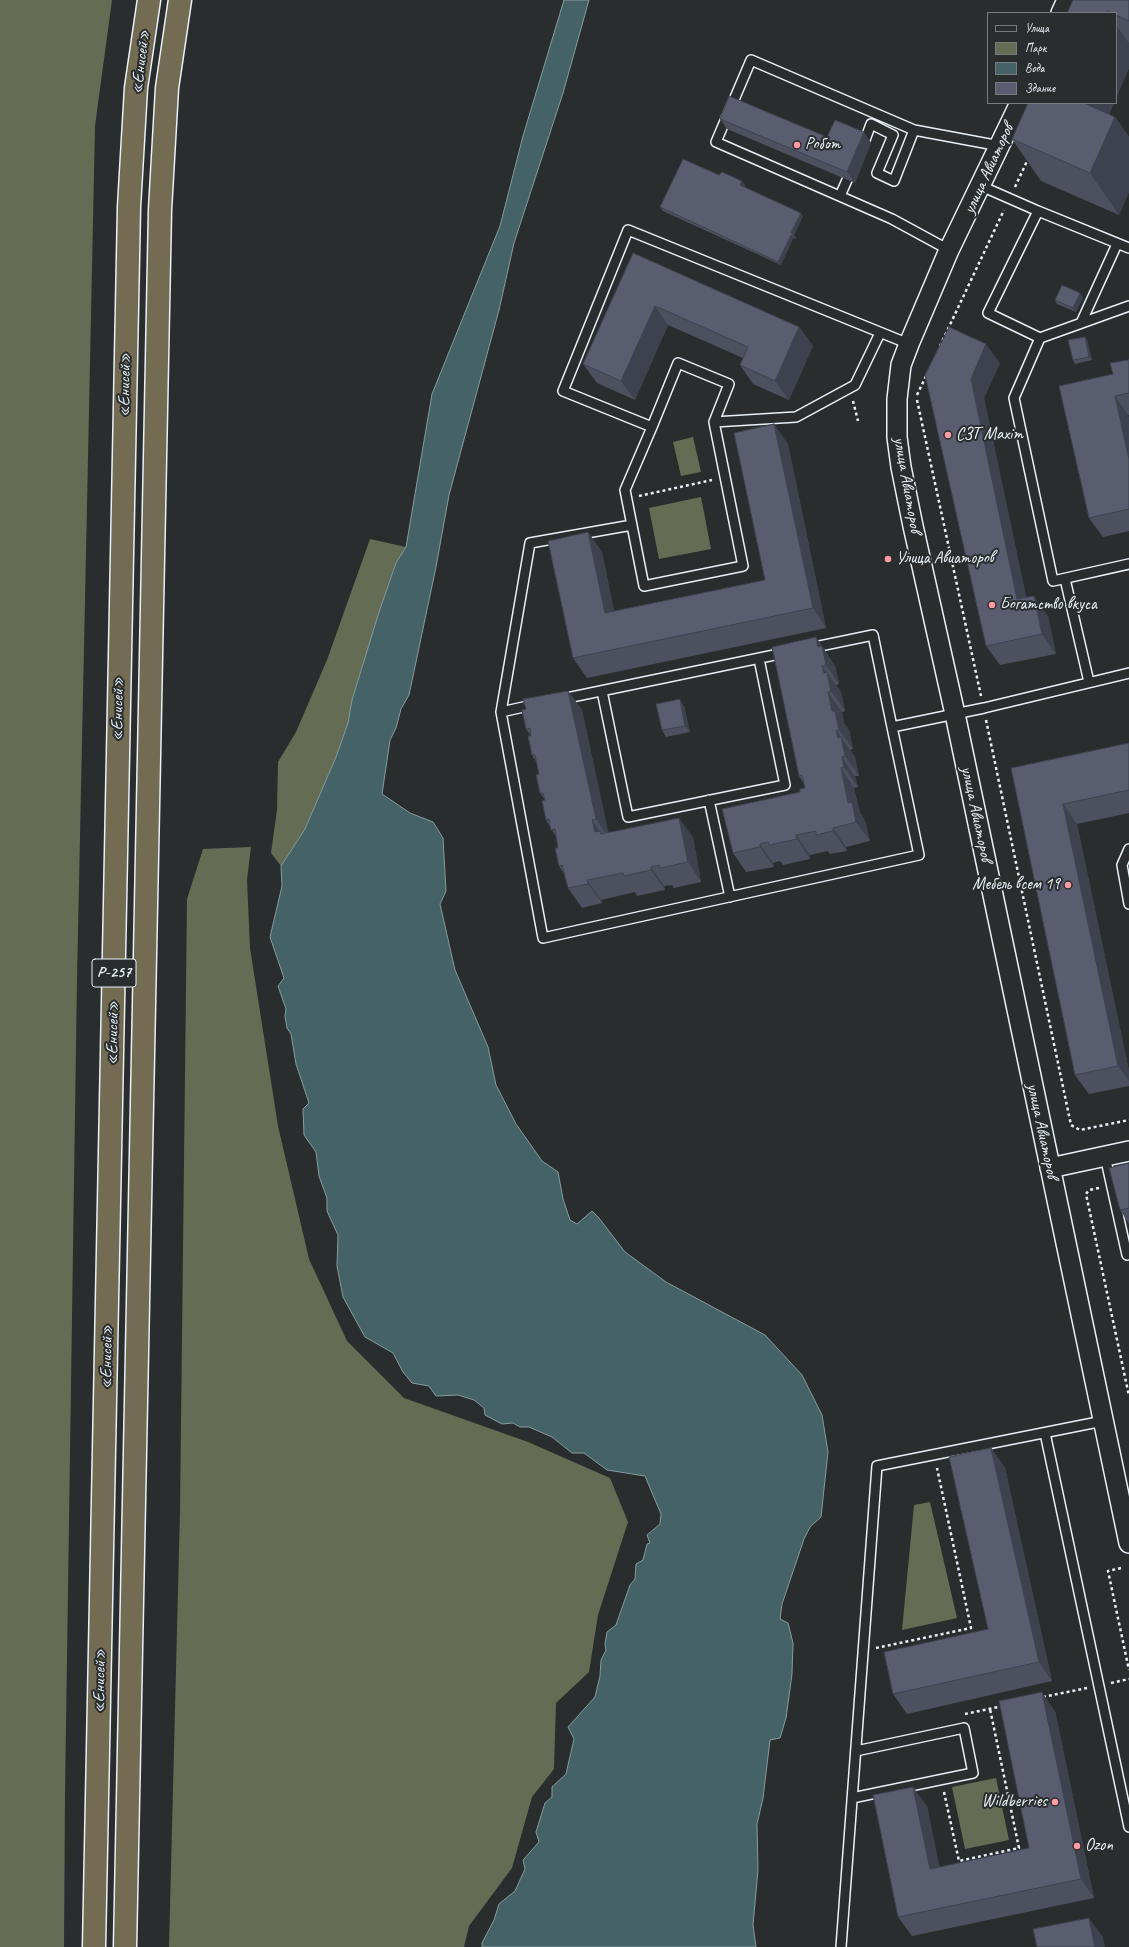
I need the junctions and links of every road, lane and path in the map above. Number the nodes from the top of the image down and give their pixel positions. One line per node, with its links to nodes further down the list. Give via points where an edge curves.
1 (149, 0): 70 (highway, «Енисей» / Р-257, via 136,88 129,207)
2 (180, 0): 71 (highway, «Енисей» / Р-257, via 167,88 160,210)
3 (1067, 0): 4 (street)
4 (1061, 12)
5 (1020, 104): 8 (street, улица Авиаторов)
6 (914, 130): 7 (lane, via 894,181 877,173 893,135 871,124); 8 (lane); 12 (lane, via 751,60 716,142)
7 (865, 140)
8 (1000, 146): 11 (street, улица Авиаторов)
9 (1029, 157): 13 (path)
10 (847, 180): 12 (lane)
11 (981, 186): 13 (lane); 17 (street, улица Авиаторов)
12 (840, 196): 17 (lane, via 892,219)
13 (1010, 198): 14 (lane); 23 (path)
14 (1038, 211): 15 (lane); 21 (lane, via 988,313)
15 (1117, 244): 16 (lane); 19 (lane)
16 (1129, 248)
17 (950, 250): 22 (street, улица Авиаторов)
18 (1129, 306): 19 (lane)
19 (1081, 323): 21 (lane)
20 (880, 333): 22 (lane); 25 (lane, via 854,385); 28 (lane, via 628,230 563,391)
21 (1040, 338): 33 (lane, via 1014,398 1053,581)
22 (909, 344): 40 (street, улица Авиаторов, via 901,365 897,437 901,467)
23 (939, 347)
24 (929, 369): 38 (path, via 916,397)
25 (850, 388): 26 (path); 27 (lane, via 796,417)
26 (858, 421)
27 (714, 422): 28 (lane, via 729,384 678,363); 29 (lane)
28 (652, 427): 30 (lane, via 625,490)
29 (725, 477): 30 (path); 31 (lane, via 742,566 644,586)
30 (627, 499): 31 (lane)
31 (632, 524): 39 (lane, via 530,543)
32 (1129, 564): 33 (lane)
33 (1065, 579): 36 (lane)
34 (759, 659): 37 (lane); 41 (lane, via 873,635); 42 (lane, via 785,785)
35 (1129, 673): 36 (lane)
36 (1089, 682): 38 (lane)
37 (602, 691): 39 (lane); 42 (lane, via 628,817)
38 (984, 708): 40 (lane); 46 (path, via 1071,1125 1080,1130)
39 (501, 712): 44 (lane, via 543,938)
40 (955, 714): 41 (lane); 49 (street, улица Авиаторов)
41 (892, 727): 44 (lane, via 919,855)
42 (709, 800): 44 (lane)
43 (1129, 849): 45 (lane, via 1122,865)
44 (730, 897)
45 (1129, 904)
46 (1129, 1120)
47 (1129, 1151): 48 (street)
48 (1105, 1156): 49 (street); 51 (lane)
49 (1050, 1168): 53 (street, улица Авиаторов)
50 (1089, 1190): 52 (path, via 1086,1194)
51 (1128, 1257)
52 (1129, 1396)
53 (1103, 1421): 54 (lane); 56 (street, улица Авиаторов)
54 (1045, 1433): 55 (lane); 61 (lane)
55 (934, 1455): 58 (lane, via 877,1466); 58 (path, via 971,1628)
56 (1129, 1543)
57 (1121, 1568): 59 (path, via 1108,1571)
58 (864, 1651): 66 (lane)
59 (1129, 1670)
60 (1129, 1679): 61 (path)
61 (1099, 1685): 62 (path); 69 (lane)
62 (1037, 1698)
63 (1006, 1705): 64 (path)
64 (990, 1709): 65 (path); 67 (path, via 1020,1848 959,1861)
65 (961, 1715)
66 (856, 1751): 67 (lane, via 964,1728 973,1773); 68 (lane)
67 (942, 1780): 68 (lane)
68 (852, 1798): 72 (lane)
69 (1129, 1827)
70 (94, 1947)
71 (125, 1947)
72 (841, 1947)

